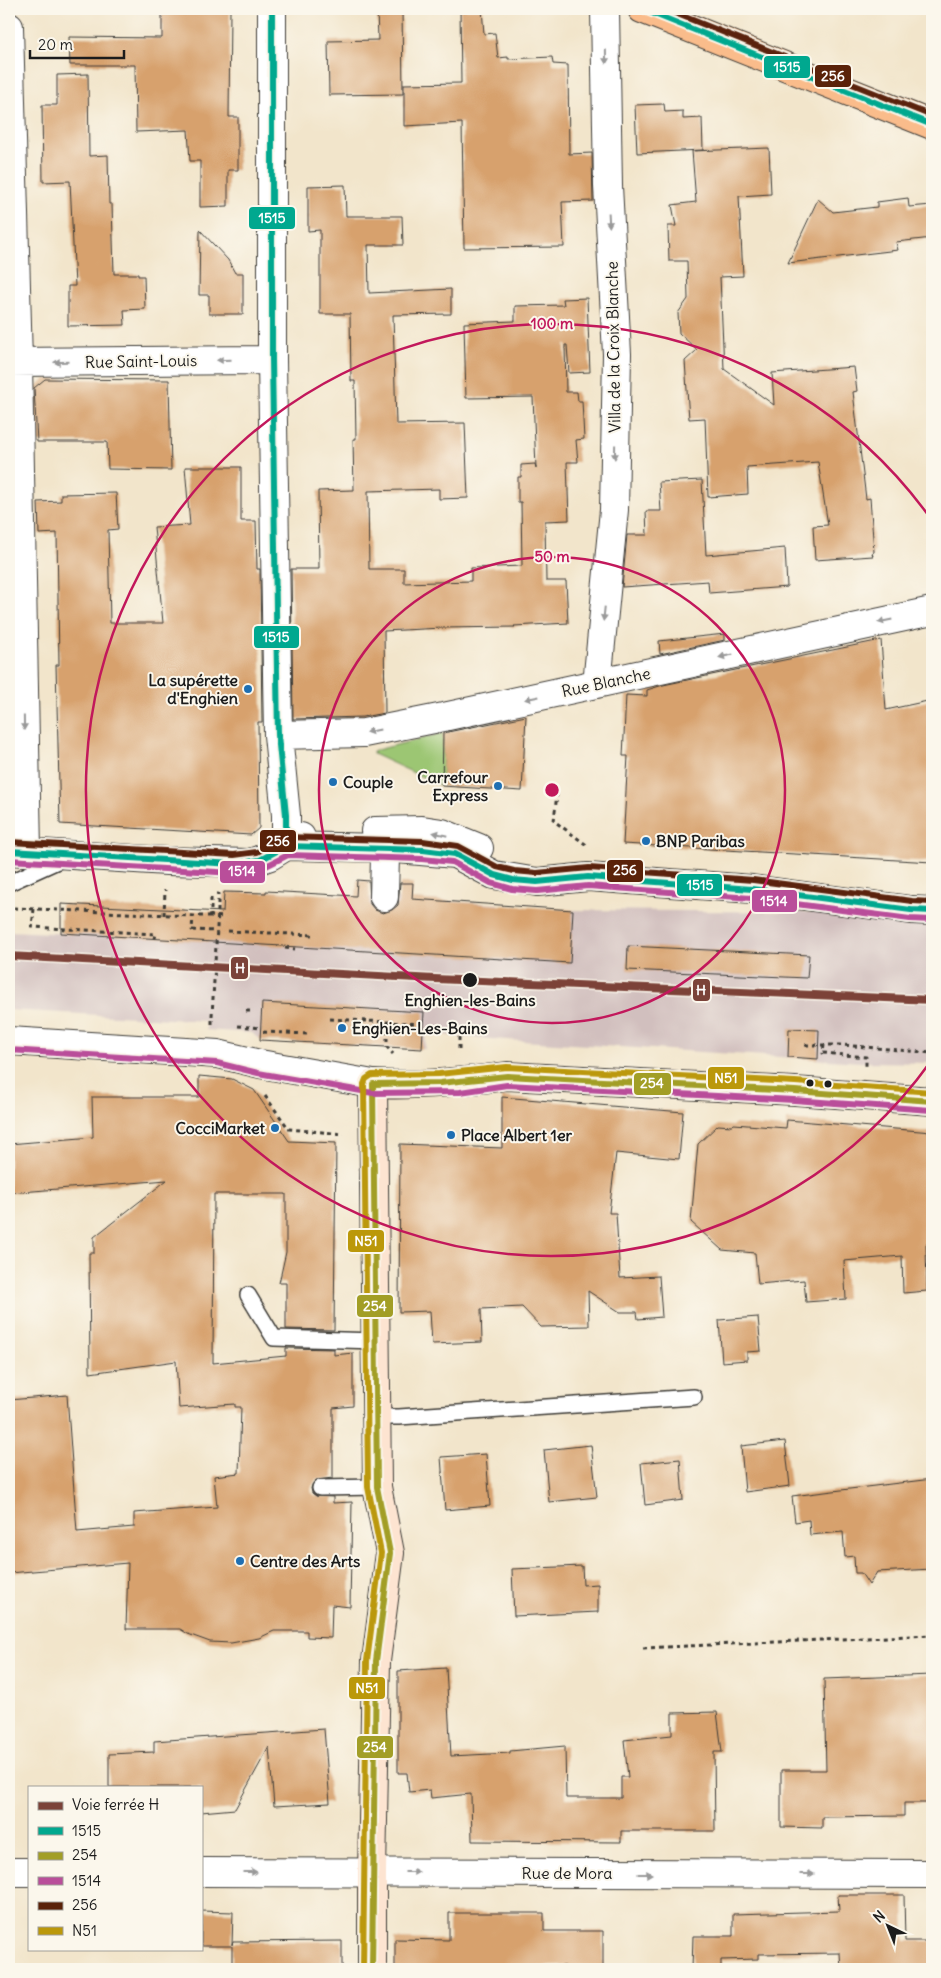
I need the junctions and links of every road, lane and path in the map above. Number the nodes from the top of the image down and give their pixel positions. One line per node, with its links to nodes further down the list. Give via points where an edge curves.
1 (272, 9): 6 (street)
2 (605, 9): 9 (street, Villa de la Croix Blanche, one-way to 9, via 608,186 617,354 614,510)
3 (642, 9): 5 (main road)
4 (9, 27): 7 (street)
5 (932, 124)
6 (272, 360): 7 (street, Rue Saint-Louis, one-way to 7); 10 (street)
7 (14, 362): 13 (street, one-way to 13)
8 (932, 610): 9 (street, Rue Blanche, one-way to 9)
9 (597, 684): 10 (street, Rue Blanche, one-way to 10, via 364,733)
10 (278, 736): 12 (street)
11 (558, 794): 16 (path, via 554,821 592,849)
12 (286, 846): 15 (street, via 260,860 234,864); 16 (street, via 301,836 324,830 422,830 442,833 518,867)
13 (17, 853): 15 (street)
14 (386, 855): 19 (street)
15 (70, 856): 17 (lane)
16 (578, 878): 21 (street, via 752,888)
17 (9, 884)
18 (208, 894): 35 (path, bridge, via 218,894)
19 (384, 897)
20 (211, 898): 27 (path)
21 (834, 900): 22 (street); 25 (street)
22 (932, 901)
23 (9, 908): 24 (path)
24 (34, 909): 26 (path); 32 (path, via 32,927 156,934)
25 (932, 911)
26 (193, 916): 27 (path); 29 (path, via 192,930)
27 (211, 916): 28 (path)
28 (222, 917)
29 (216, 931)
30 (228, 931): 31 (path)
31 (313, 935)
32 (155, 938)
33 (284, 948): 34 (path)
34 (295, 949)
35 (212, 1016)
36 (330, 1020): 37 (path)
37 (387, 1022): 38 (path); 46 (path, via 387,1048)
38 (423, 1024)
39 (262, 1032): 40 (path)
40 (309, 1034)
41 (9, 1041): 47 (street, via 218,1054)
42 (806, 1045): 43 (path)
43 (824, 1045): 44 (path); 45 (path, via 823,1053)
44 (932, 1053)
45 (861, 1056)
46 (398, 1058)
47 (373, 1084): 49 (main road, via 460,1083 507,1076 795,1091); 52 (main road)
48 (263, 1092): 50 (path, via 289,1129)
49 (932, 1102)
50 (346, 1134)
51 (248, 1295): 52 (lane, via 274,1338)
52 (377, 1341): 54 (main road)
53 (694, 1396): 54 (lane)
54 (377, 1417): 55 (main road)
55 (377, 1487): 56 (lane); 62 (main road, via 390,1553 376,1661)
56 (320, 1488)
57 (932, 1635): 58 (path)
58 (643, 1648)
59 (9, 1872): 60 (street)
60 (28, 1872)
61 (202, 1872): 62 (street, Rue de Mora, one-way to 62)
62 (372, 1873): 63 (street, Rue de Mora, one-way to 63); 64 (main road)
63 (932, 1874)
64 (372, 1969)

